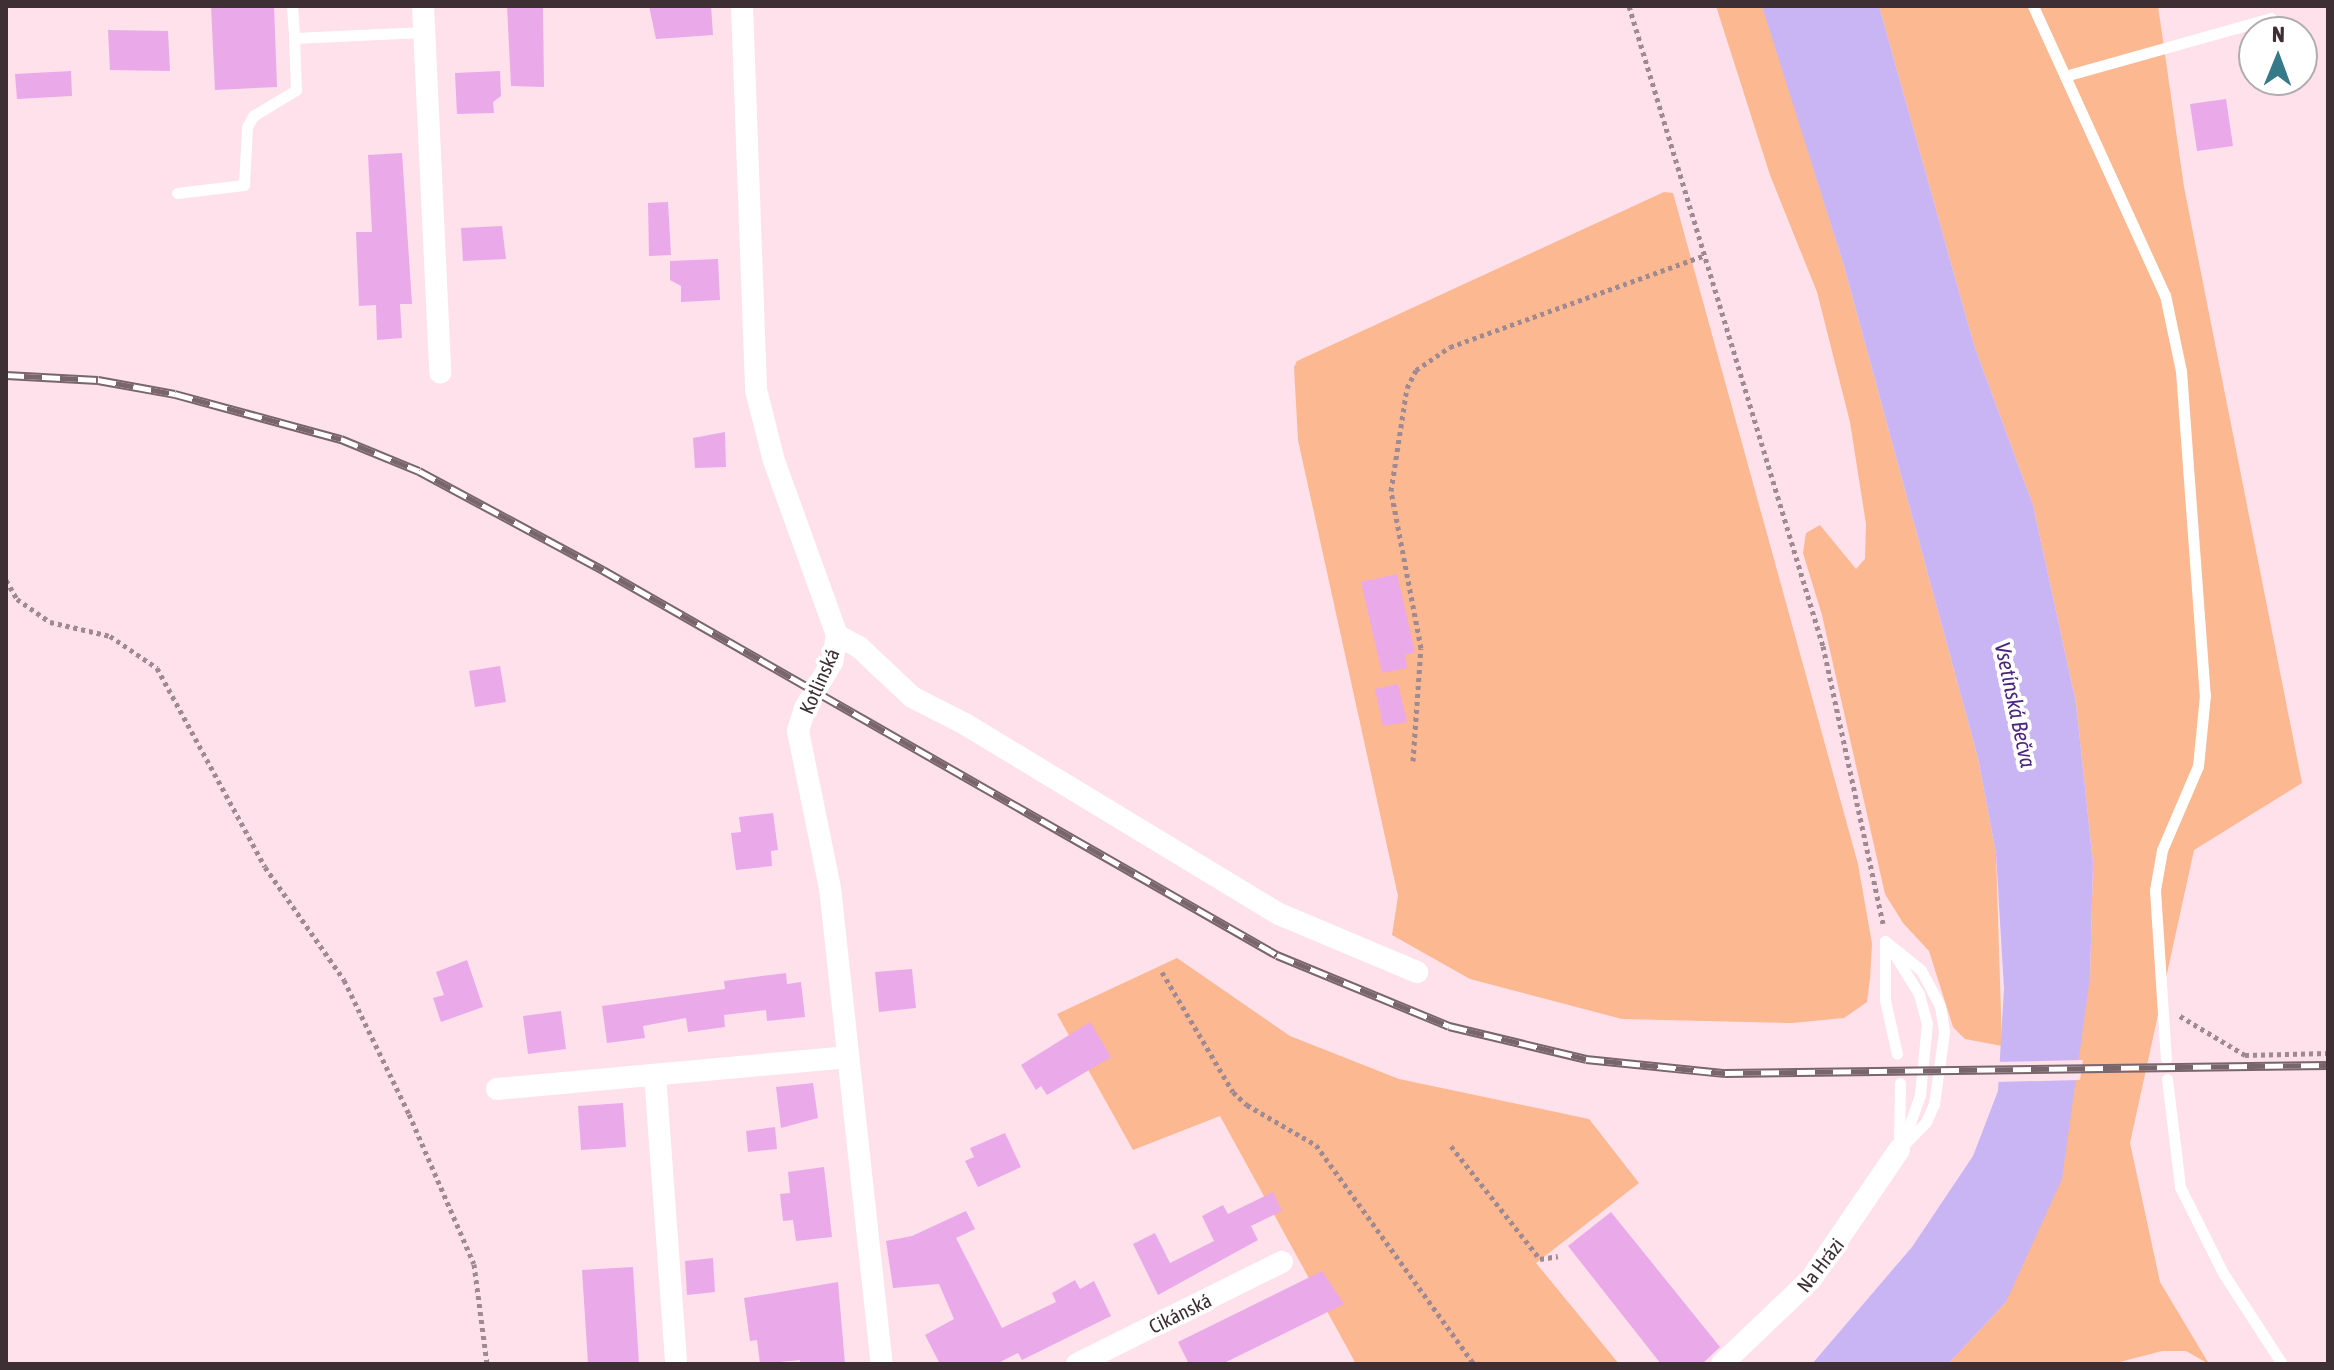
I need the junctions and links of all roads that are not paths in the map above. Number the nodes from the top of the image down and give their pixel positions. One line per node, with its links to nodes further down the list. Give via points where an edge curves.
1 (292, 6): 7 (lane)
2 (423, 6): 6 (street)
3 (742, 6): 11 (street, Kotlinská, via 756,390 774,461)
4 (2033, 6): 8 (lane)
5 (2238, 27): 8 (lane)
6 (424, 32): 7 (lane); 10 (street)
7 (294, 38): 9 (lane, via 296,90 253,116 247,127 244,185)
8 (2065, 76): 16 (lane, via 2165,295 2183,385 2205,695 2198,766 2162,850 2155,890)
9 (177, 193)
10 (440, 373)
11 (837, 635): 13 (street, via 859,647 912,697 1279,914); 15 (street, Kotlinská, via 832,662 798,731 830,888)
12 (1885, 941): 14 (lane, via 1885,1000); 21 (lane, via 1910,977 1927,1023 1920,1095); 21 (lane, via 1921,970 1940,1006 1944,1032 1934,1104 1926,1122)
13 (1417, 972)
14 (1897, 1054)
15 (847, 1057): 17 (street); 24 (street, Kotlinská)
16 (2166, 1059)
17 (655, 1075): 20 (street); 23 (street)
18 (2167, 1079): 27 (lane, via 2180,1187 2223,1273)
19 (1900, 1083): 21 (lane)
20 (497, 1089)
21 (1899, 1150): 26 (street, Na Hrázi, via 1811,1279)
22 (1282, 1262): 25 (street, Cikánská)
23 (676, 1364)
24 (882, 1364)
25 (1077, 1364)
26 (1722, 1364)
27 (2282, 1364)

